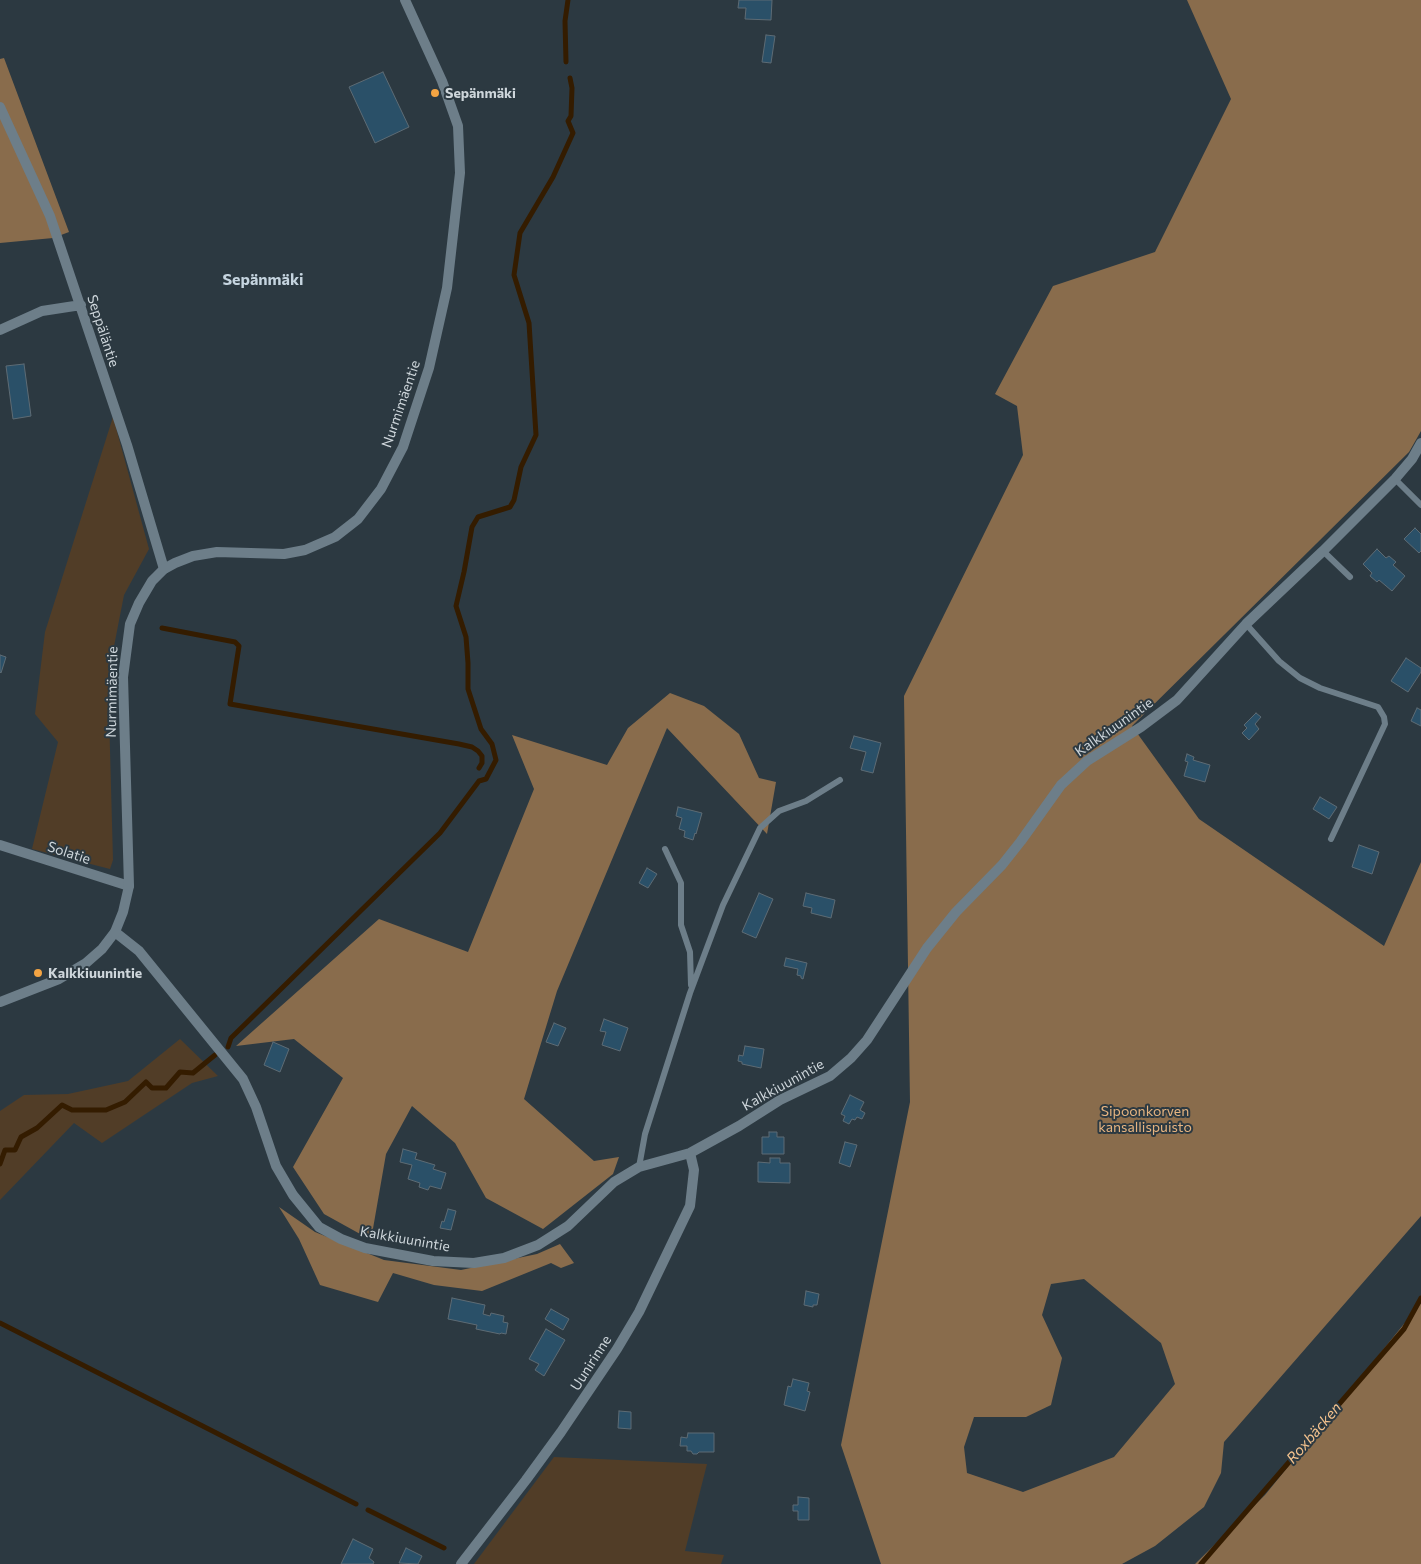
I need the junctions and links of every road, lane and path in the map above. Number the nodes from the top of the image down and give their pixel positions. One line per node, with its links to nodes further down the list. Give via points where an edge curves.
1 (405, 0): 9 (street, Nurmimäentie, via 442,81 458,126 460,173 447,288 429,368 403,446 381,489 358,519 335,537 305,550 284,554 217,552 193,556)
2 (0, 107): 3 (street, Seppäläntie, via 50,216)
3 (81, 305): 4 (street, via 42,311); 9 (street, Seppäläntie)
4 (0, 330)
5 (1421, 444): 6 (street, Kalkkiuunintie)
6 (1395, 480): 7 (lane); 8 (street, Kalkkiuunintie)
7 (1421, 505)
8 (1323, 551): 10 (lane); 11 (street, Kalkkiuunintie)
9 (164, 569): 16 (street, Nurmimäentie, via 152,581 139,603 127,641 124,677)
10 (1350, 577)
11 (1246, 624): 13 (lane, via 1279,661 1300,678 1378,707 1384,717 1383,729); 20 (street, Kalkkiuunintie, via 1177,700 1141,728 1087,761 1061,785 1002,865 956,912 927,948 852,1058 830,1076 780,1100)
12 (840, 780): 18 (lane, via 806,801 779,811 760,828 722,905)
13 (1331, 839)
14 (0, 845): 16 (street, Solatie)
15 (665, 849): 18 (lane, via 681,883 681,925 690,952)
16 (129, 886): 17 (street, Nurmimäentie)
17 (115, 932): 19 (street, Nurmimäentie, via 86,963 59,979); 21 (street, Kalkkiuunintie, via 139,951 243,1079 276,1166 293,1195 319,1227 341,1239 365,1248 434,1261 474,1263 504,1258 538,1245 568,1226 614,1182)
18 (690, 993): 21 (lane, via 644,1134)
19 (0, 1002)
20 (690, 1153): 21 (street, Kalkkiuunintie); 22 (street, Uunirinne, via 694,1170 690,1206 639,1312 561,1432)
21 (639, 1167)
22 (460, 1564)

